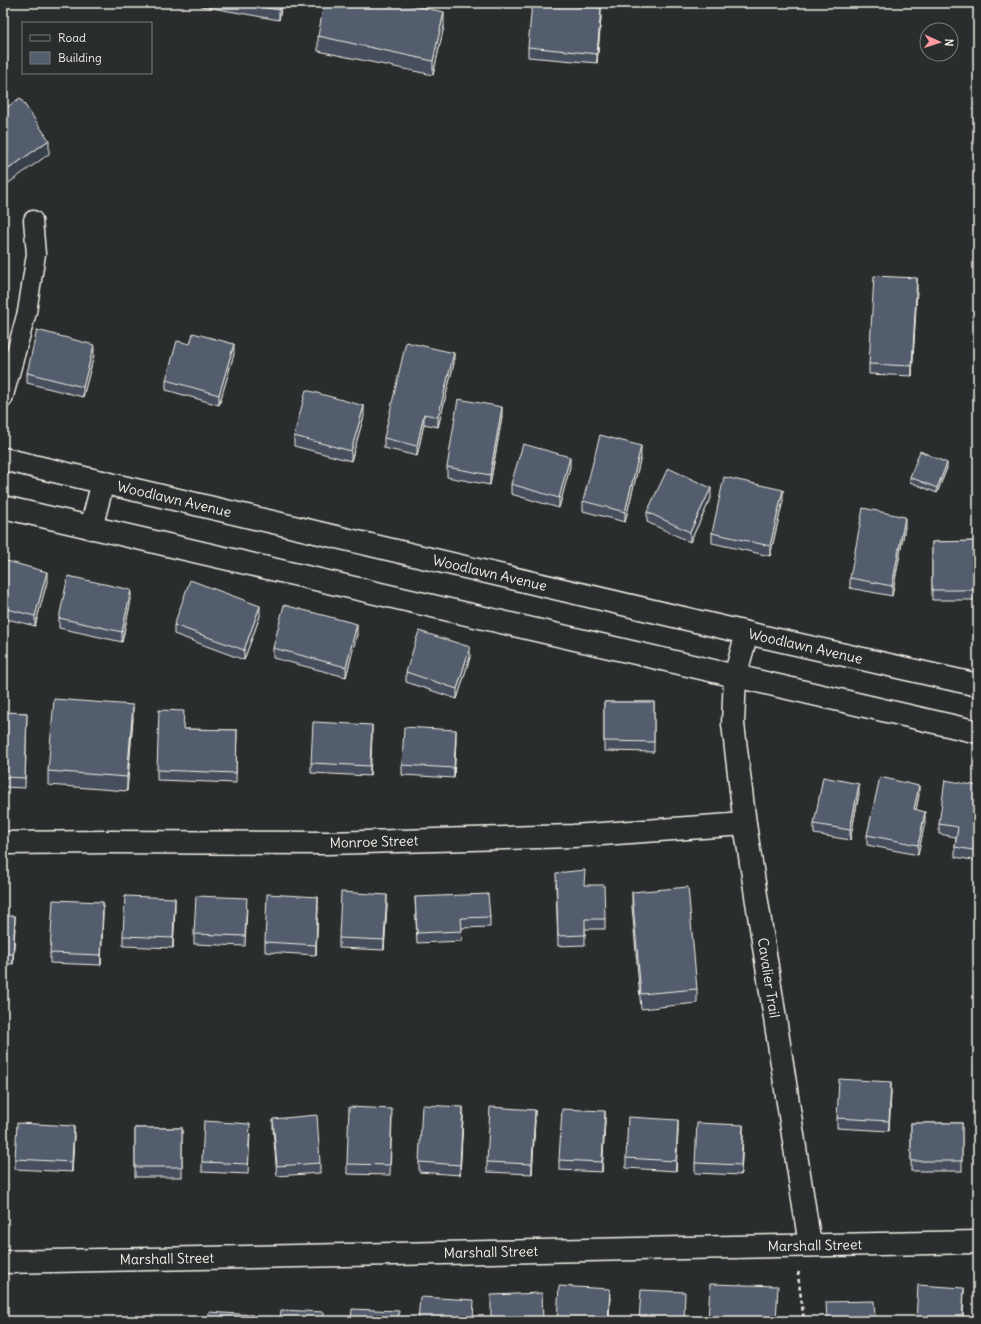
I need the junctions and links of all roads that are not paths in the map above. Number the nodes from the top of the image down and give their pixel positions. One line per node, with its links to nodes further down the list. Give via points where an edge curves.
1 (33, 220): 2 (lane, via 36,254 26,312)
2 (3, 399)
3 (3, 459): 4 (street, Woodlawn Avenue)
4 (103, 482): 6 (street); 7 (street, Woodlawn Avenue)
5 (3, 507): 6 (street)
6 (91, 528): 8 (street)
7 (747, 633): 8 (street, Cavalier Trail); 9 (street, Woodlawn Avenue)
8 (735, 676): 10 (street); 11 (street, Cavalier Trail, via 733,724)
9 (978, 686)
10 (978, 732)
11 (745, 824): 12 (street, Monroe Street, via 573,836 335,843); 14 (street, Cavalier Trail)
12 (3, 843)
13 (978, 1242): 14 (street, Marshall Street)
14 (810, 1245): 15 (street, Marshall Street)
15 (3, 1262)

